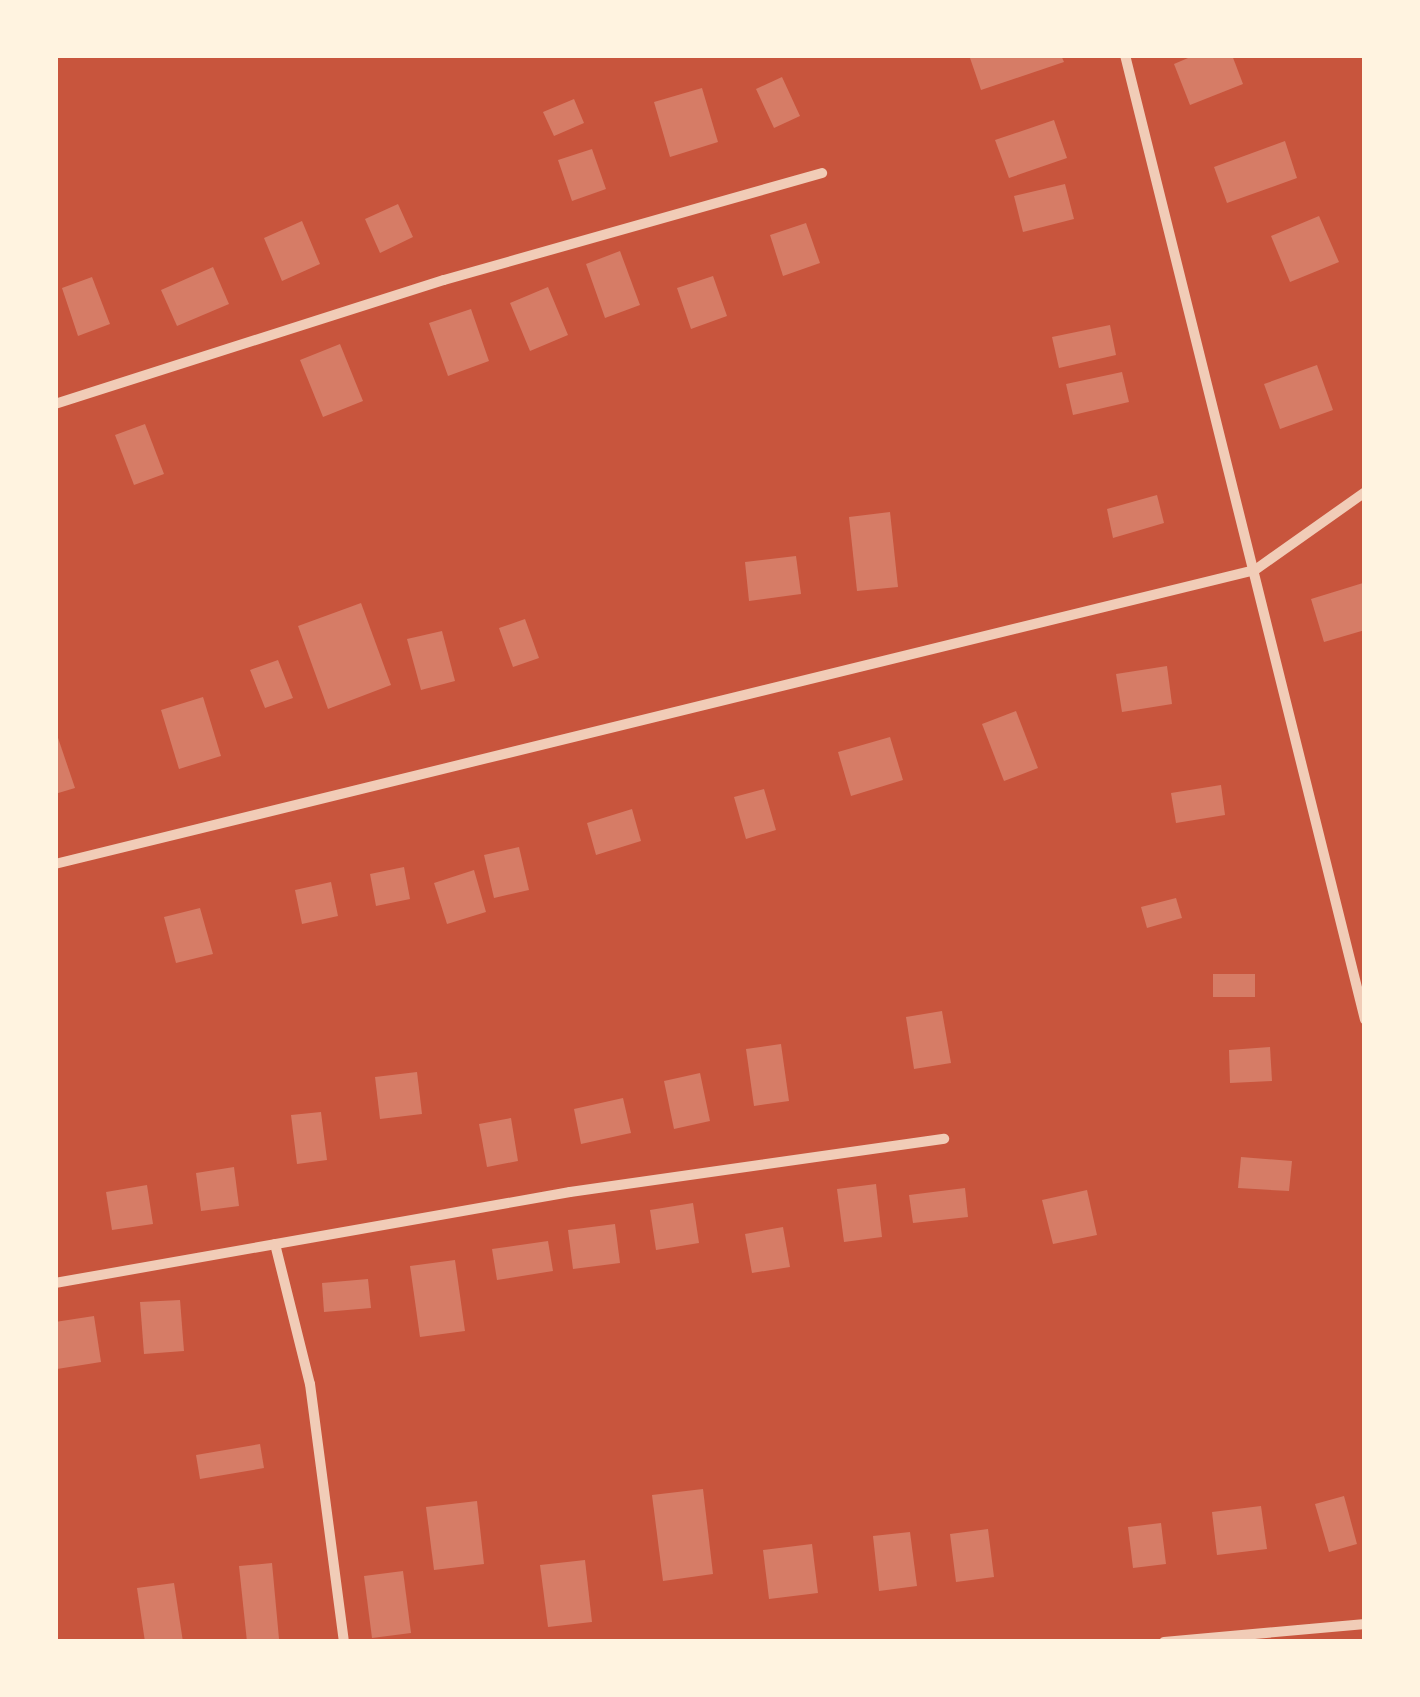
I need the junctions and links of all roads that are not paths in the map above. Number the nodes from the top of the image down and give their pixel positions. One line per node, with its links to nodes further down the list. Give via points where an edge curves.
1 (1125, 55): 5 (street)
2 (822, 173): 3 (street, via 444,280)
3 (55, 404)
4 (1365, 492): 5 (street)
5 (1255, 570): 6 (street); 7 (street)
6 (55, 864)
7 (1365, 1020)
8 (944, 1139): 9 (street, via 570,1192)
9 (275, 1244): 10 (street); 12 (street, via 310,1384)
10 (55, 1284)
11 (1365, 1624): 13 (street)
12 (344, 1642)
13 (1164, 1642)

